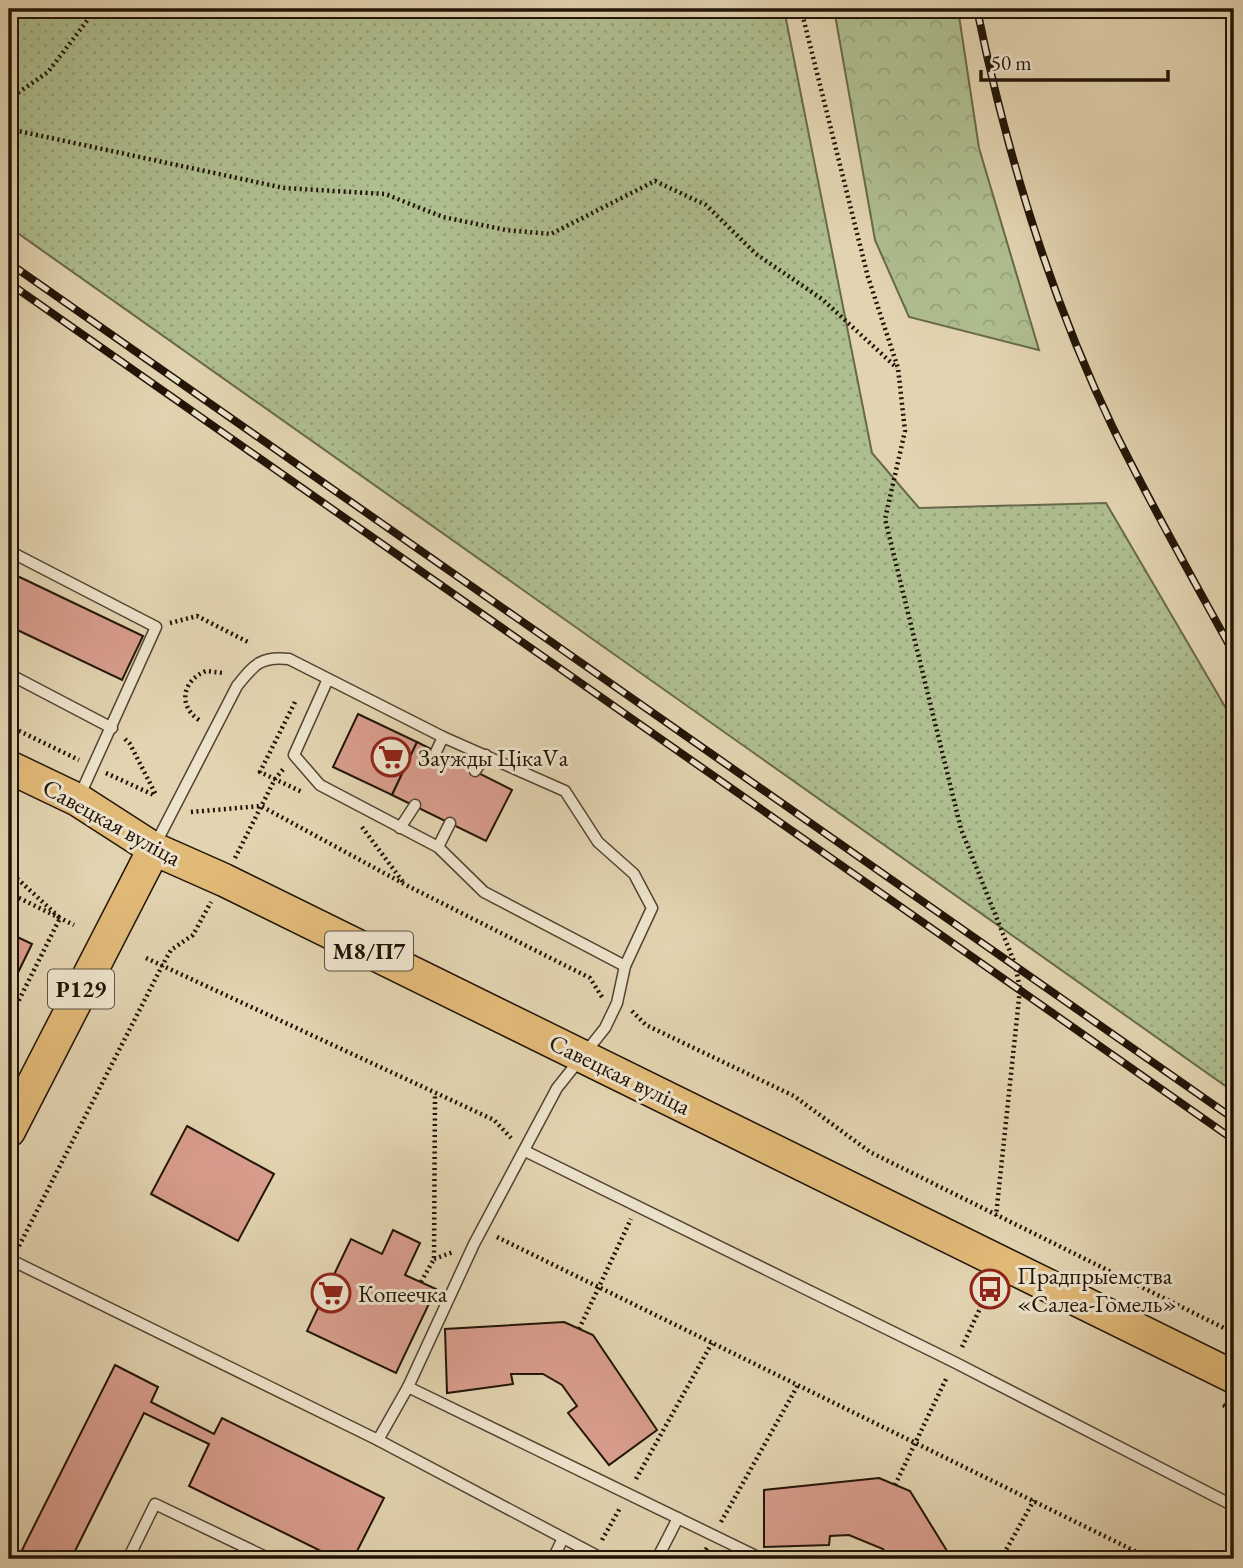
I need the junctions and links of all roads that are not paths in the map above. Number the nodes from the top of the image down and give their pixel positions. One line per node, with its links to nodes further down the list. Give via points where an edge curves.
1 (9, 551): 4 (lane, via 156,627)
2 (9, 674): 4 (lane)
3 (328, 679): 5 (lane); 13 (lane, via 294,755 320,785); 15 (lane, via 289,659 269,657 252,667 237,686)
4 (112, 728): 10 (lane)
5 (443, 737): 6 (lane); 7 (lane)
6 (436, 752)
7 (486, 755): 9 (lane); 16 (lane, via 565,791 598,842 634,874 652,908)
8 (9, 766): 10 (main road, Савецкая вуліца / М8/П7)
9 (475, 771)
10 (78, 800): 15 (main road, Савецкая вуліца / М8/П7)
11 (415, 806): 13 (lane)
12 (450, 823): 14 (lane)
13 (400, 828): 14 (lane)
14 (438, 847): 16 (lane, via 484,892)
15 (154, 849): 17 (main road, Савецкая вуліца / М8/П7); 18 (main road, Р129)
16 (625, 966): 17 (lane, via 617,1003)
17 (583, 1056): 19 (lane, via 558,1088); 21 (main road, Савецкая вуліца / М8/П7)
18 (9, 1131)
19 (525, 1151): 22 (lane, via 474,1244); 24 (lane)
20 (10, 1260): 23 (lane)
21 (1234, 1377)
22 (408, 1387): 23 (lane); 25 (lane)
23 (378, 1440): 26 (lane)
24 (1234, 1506)
25 (678, 1518): 31 (lane); 32 (lane)
26 (563, 1538): 27 (lane); 30 (lane)
27 (598, 1557)
28 (128, 1559): 29 (lane, via 155,1504)
29 (270, 1559)
30 (552, 1559)
31 (657, 1559)
32 (762, 1559)

